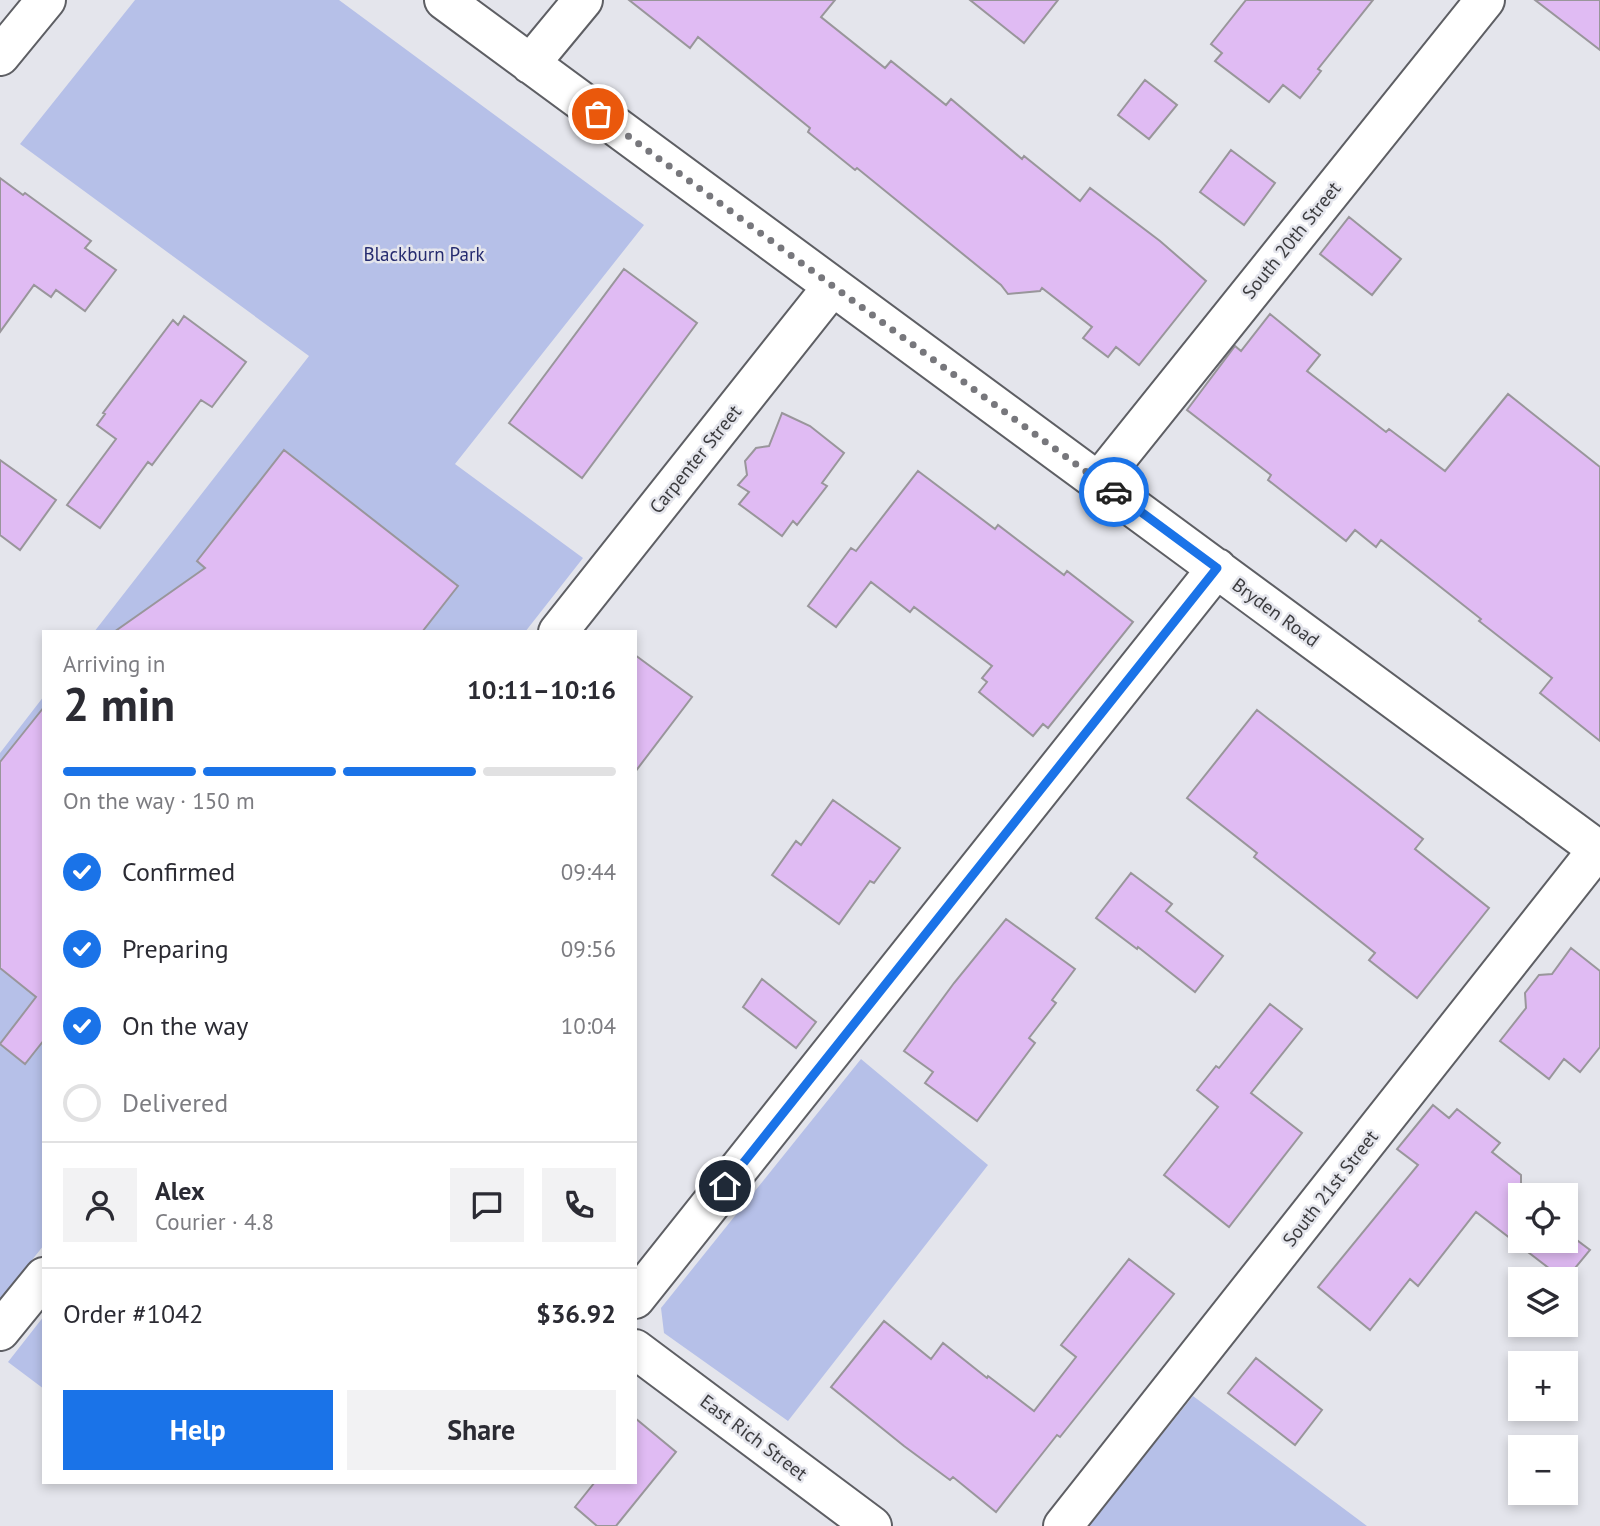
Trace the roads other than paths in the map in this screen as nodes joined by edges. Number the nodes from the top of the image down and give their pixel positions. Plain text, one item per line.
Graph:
1 (46, 0) edge
2 (444, 0) edge
3 (583, 0) edge
4 (1485, 0) edge
5 (0, 56) edge
6 (530, 64) junction
7 (832, 287) junction
8 (1099, 481) junction
9 (1217, 568) junction
10 (560, 630) edge
11 (1599, 850) edge
12 (42, 1280) edge
13 (637, 1295) edge
14 (0, 1331) edge
15 (637, 1350) edge
16 (872, 1526) edge
17 (1063, 1526) edge

1 - 5 street
2 - 6 street, Bryden Road
3 - 6 street
4 - 8 street, South 20th Street
6 - 7 street, Bryden Road
7 - 8 street, Bryden Road
7 - 10 street, Carpenter Street
8 - 9 street, Bryden Road
9 - 11 street, Bryden Road
9 - 13 street
11 - 17 street, South 21st Street
12 - 14 street
15 - 16 street, East Rich Street

